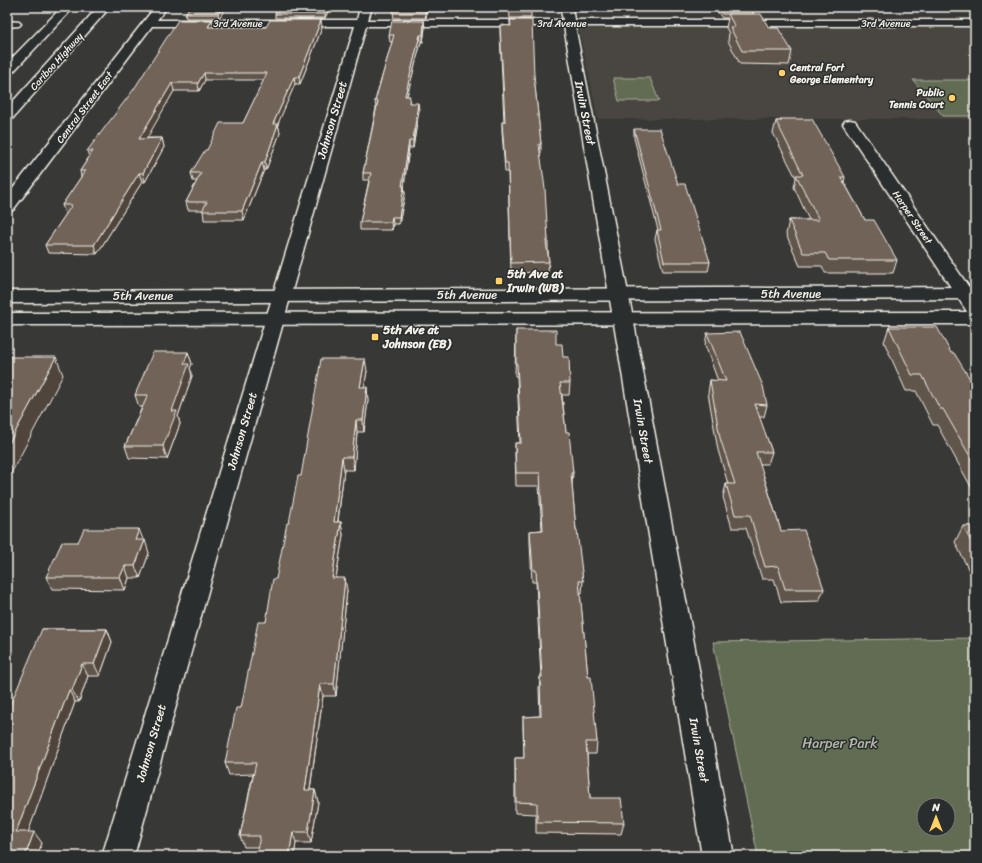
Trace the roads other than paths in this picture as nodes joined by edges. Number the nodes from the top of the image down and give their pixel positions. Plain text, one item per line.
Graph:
1 (68, 7) edge
2 (104, 7) edge
3 (161, 7) edge
4 (366, 7) edge
5 (775, 12) dead end
6 (567, 15) edge
7 (148, 23) junction
8 (360, 23) junction
9 (782, 23) junction
10 (975, 23) edge
11 (7, 70) edge
12 (7, 116) edge
13 (850, 124) dead end
14 (7, 207) edge
15 (970, 293) edge
16 (618, 294) junction
17 (7, 297) edge
18 (278, 307) junction
19 (975, 310) edge
20 (623, 318) junction
21 (975, 318) edge
22 (7, 319) edge
23 (118, 856) edge
24 (718, 856) edge

1 - 11 main road
2 - 12 main road, Cariboo Highway
3 - 7 main road, Central Street East
4 - 8 main road, Johnson Street
5 - 9 main road
6 - 8 main road, 3rd Avenue
6 - 9 main road, 3rd Avenue
6 - 16 main road, Irwin Street
7 - 8 main road, 3rd Avenue
7 - 14 main road, Central Street East
8 - 18 main road, Johnson Street
9 - 10 main road, 3rd Avenue
13 - 15 main road, Harper Street
15 - 16 main road, 5th Avenue
15 - 19 main road, Harper Street
16 - 18 main road, 5th Avenue
16 - 20 main road, Irwin Street
17 - 18 main road, 5th Avenue
18 - 20 main road, 5th Avenue
18 - 22 main road, 5th Avenue
18 - 23 main road, Johnson Street
20 - 21 main road, 5th Avenue
20 - 24 main road, Irwin Street

